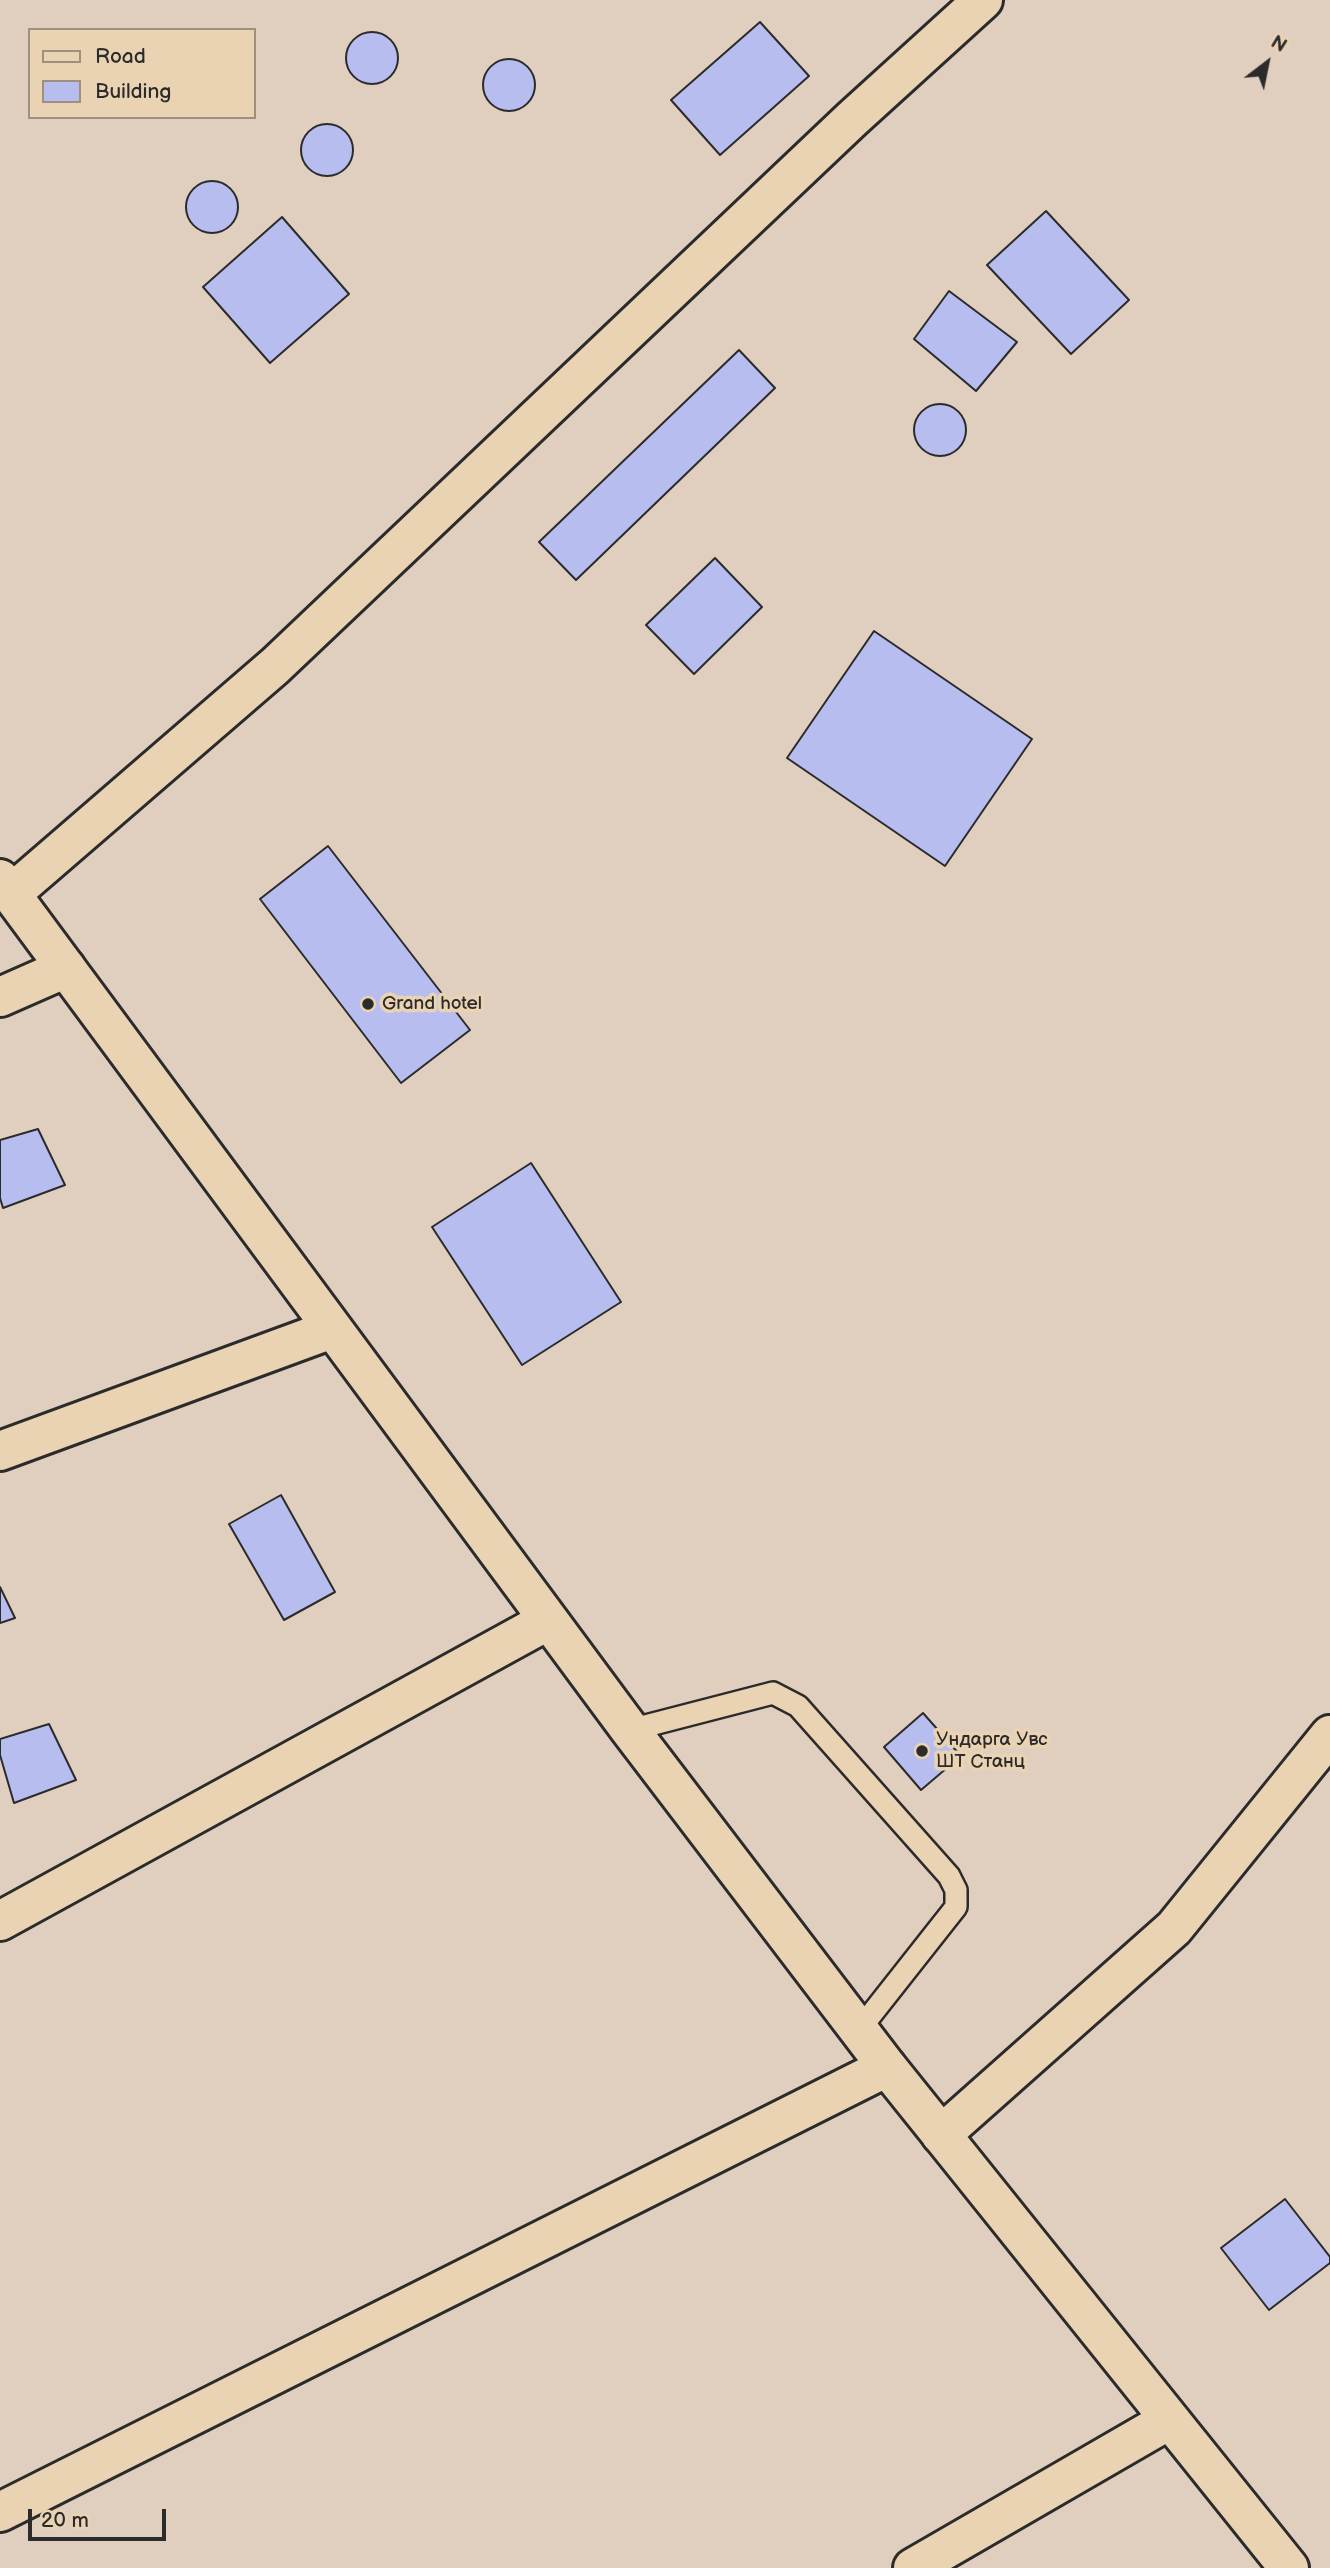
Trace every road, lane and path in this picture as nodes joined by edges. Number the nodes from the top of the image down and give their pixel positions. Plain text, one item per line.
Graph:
1 (983, 0) edge
2 (6, 887) edge
3 (66, 968) junction
4 (0, 997) edge
5 (332, 1329) junction
6 (0, 1451) edge
7 (547, 1621) junction
8 (630, 1730) junction
9 (1330, 1735) edge
10 (0, 1922) edge
11 (859, 2030) junction
12 (887, 2067) junction
13 (941, 2135) junction
14 (1169, 2420) junction
15 (0, 2512) edge
16 (913, 2568) edge
17 (1289, 2568) edge

1 - 2 street
2 - 3 street
3 - 4 street
3 - 5 street
5 - 6 street
5 - 7 street
7 - 8 street
7 - 10 street
8 - 11 street
8 - 11 lane
9 - 13 street
11 - 12 street
12 - 13 street
12 - 15 street
13 - 14 street
14 - 16 street
14 - 17 street

